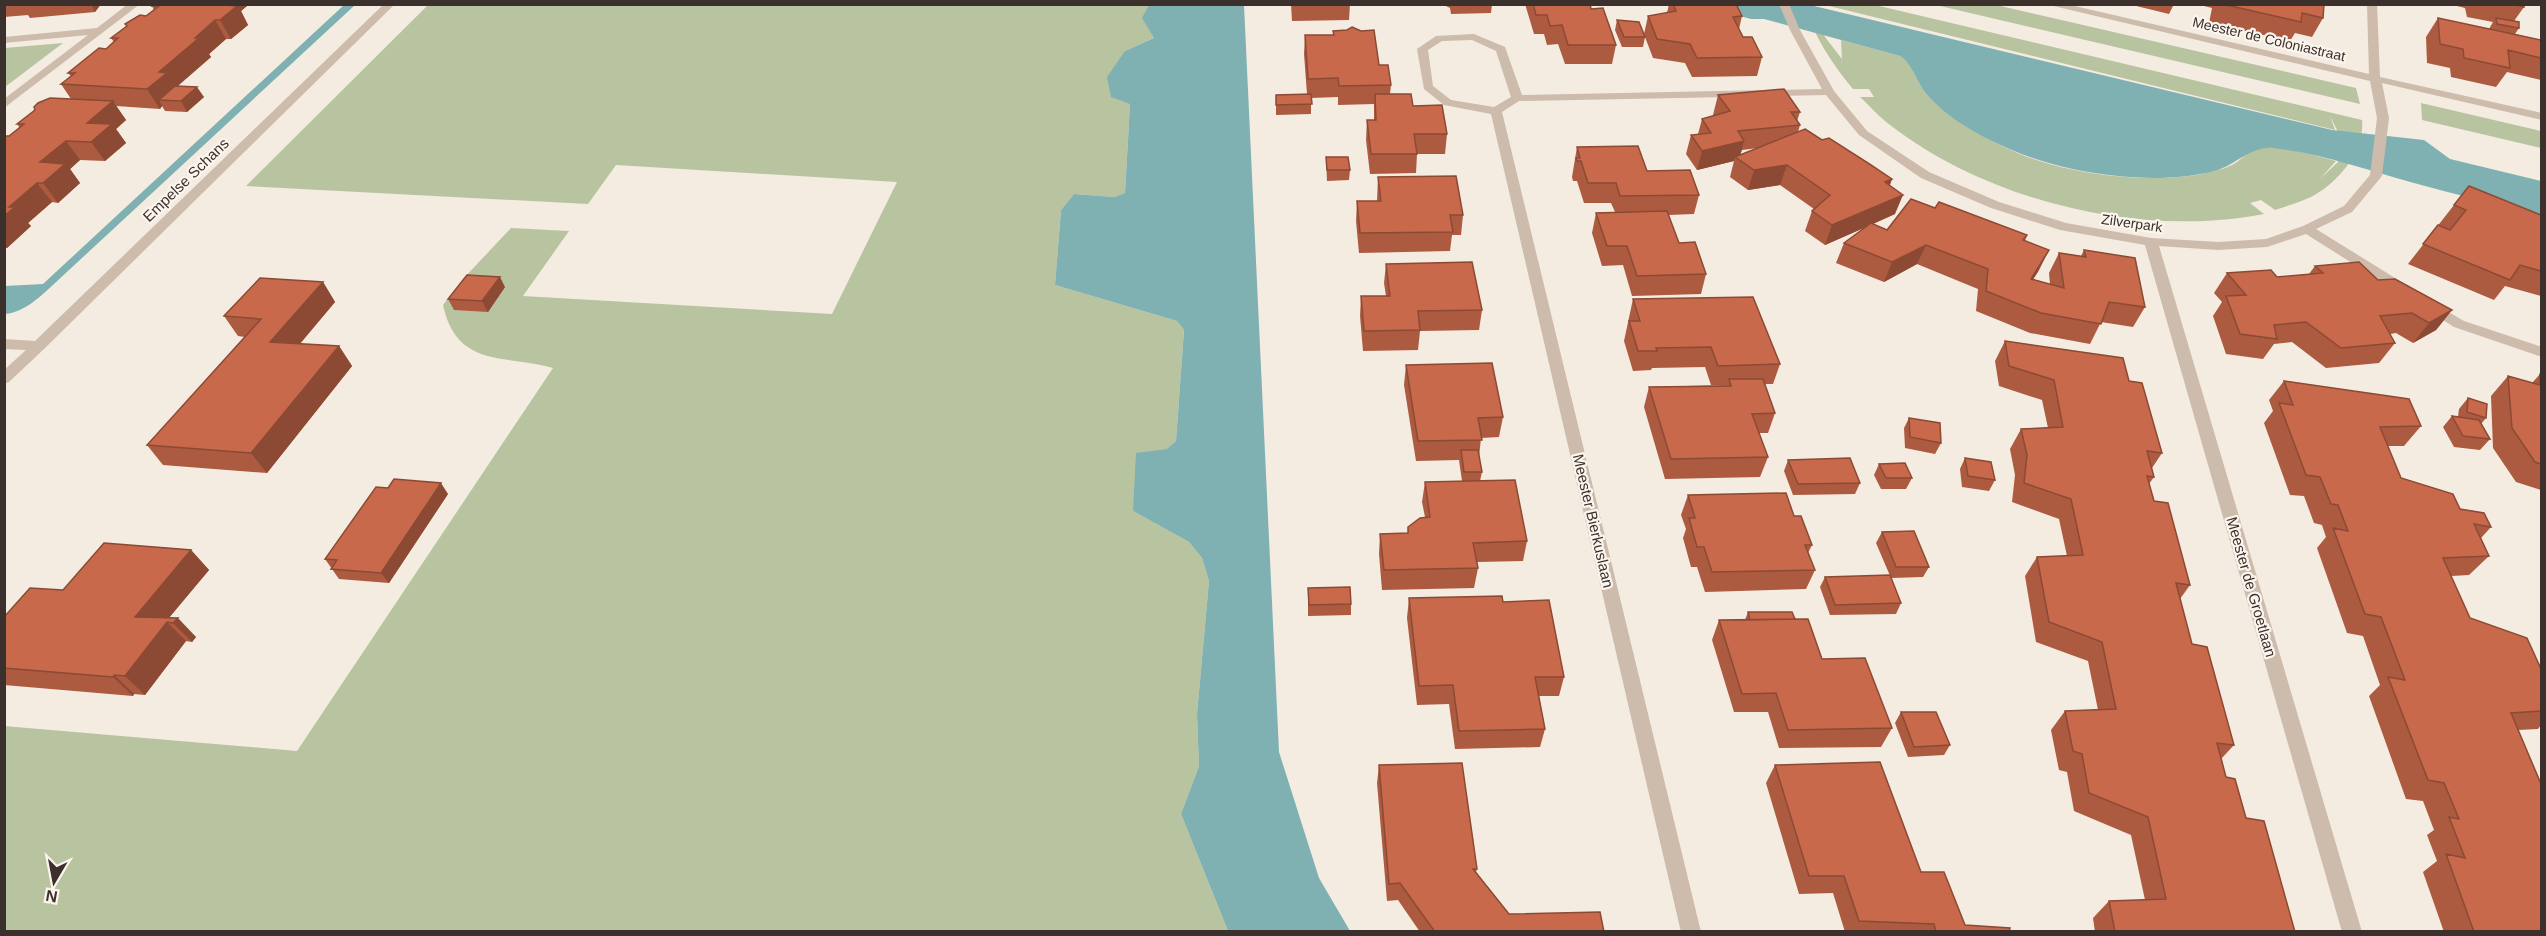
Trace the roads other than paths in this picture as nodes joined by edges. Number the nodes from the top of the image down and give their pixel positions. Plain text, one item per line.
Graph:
1 (135, 4) edge
2 (390, 4) edge
3 (1784, 4) edge
4 (2050, 4) edge
5 (2372, 4) edge
6 (100, 31) junction
7 (4, 40) edge
8 (2375, 79) junction
9 (1829, 92) junction
10 (1517, 98) junction
11 (4, 105) edge
12 (1496, 111) junction
13 (2541, 117) edge
14 (2307, 230) junction
15 (2151, 242) junction
16 (4, 344) edge
17 (39, 346) junction
18 (2541, 351) edge
19 (4, 379) edge
20 (1691, 932) edge
21 (2352, 932) edge

1 - 6 street
2 - 17 street, Empelse Schans
3 - 9 street, Zilverpark
4 - 8 street, Meester de Coloniastraat
5 - 8 street, Zilverpark
6 - 7 street
6 - 11 street
8 - 13 street, Meester de Coloniastraat
8 - 14 street, Zilverpark
9 - 10 street
9 - 15 street, Zilverpark
10 - 12 street
10 - 12 street
12 - 20 street, Meester Bierkuslaan
14 - 15 street, Zilverpark
14 - 18 street
15 - 21 street, Meester de Groetlaan
16 - 17 street
17 - 19 street, Empelse Schans

